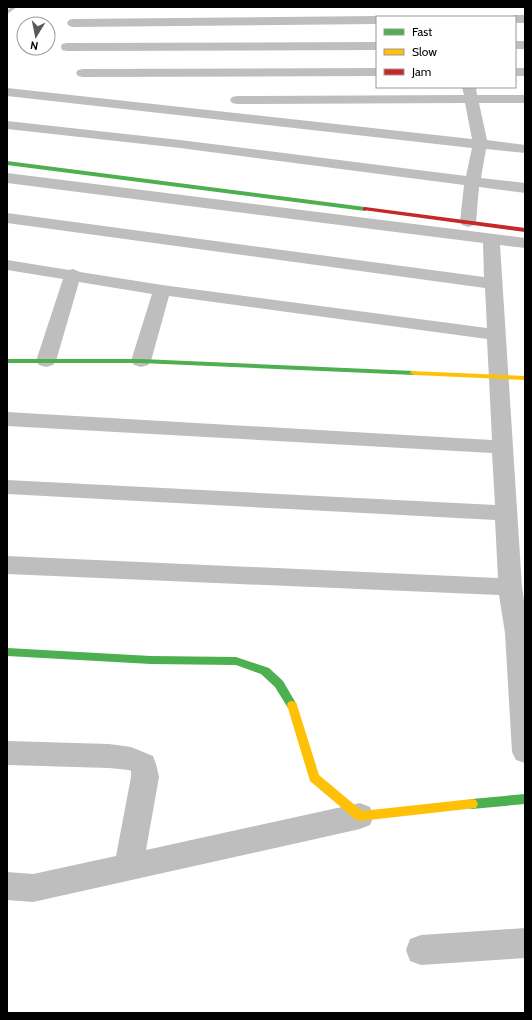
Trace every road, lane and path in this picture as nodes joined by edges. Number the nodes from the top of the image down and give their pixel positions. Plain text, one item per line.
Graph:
1 (376, 20) edge
2 (73, 23) dead end
3 (376, 46) edge
4 (67, 47) dead end
5 (376, 72) edge
6 (83, 73) dead end
7 (7, 92) edge
8 (470, 93) edge
9 (525, 99) edge
10 (236, 100) dead end
11 (7, 125) edge
12 (480, 144) junction
13 (524, 148) edge
14 (7, 162) edge
15 (7, 178) edge
16 (472, 182) junction
17 (525, 188) edge
18 (7, 218) edge
19 (468, 222) junction
20 (525, 230) edge
21 (491, 238) junction
22 (525, 243) edge
23 (7, 265) edge
24 (73, 274) junction
25 (494, 284) junction
26 (162, 290) junction
27 (496, 335) junction
28 (7, 361) edge
29 (46, 361) junction
30 (141, 361) junction
31 (498, 377) junction
32 (525, 378) edge
33 (7, 418) edge
34 (501, 447) junction
35 (7, 487) edge
36 (506, 513) junction
37 (7, 565) edge
38 (510, 587) junction
39 (7, 652) edge
40 (525, 752) edge
41 (7, 753) edge
42 (525, 799) edge
43 (360, 816) junction
44 (128, 868) junction
45 (16, 889) edge
46 (525, 943) edge
47 (421, 950) dead end

1 - 2 street
3 - 4 street
5 - 6 street
7 - 12 street
8 - 9 street
8 - 10 street
8 - 12 street
11 - 16 street
12 - 13 street
12 - 16 street
14 - 19 street
15 - 21 street
16 - 17 street
16 - 19 street
18 - 25 street
19 - 20 street
21 - 22 street
21 - 25 street
23 - 24 street
24 - 26 street
24 - 29 street
25 - 27 street
26 - 27 street
26 - 30 street
27 - 31 street
28 - 29 street
29 - 30 street
30 - 31 street
31 - 32 street
31 - 34 street
33 - 34 street
34 - 36 street
35 - 36 street
36 - 38 street
37 - 38 street
38 - 40 street
39 - 43 street
41 - 44 street
42 - 43 street
43 - 44 street
44 - 45 street
46 - 47 street

